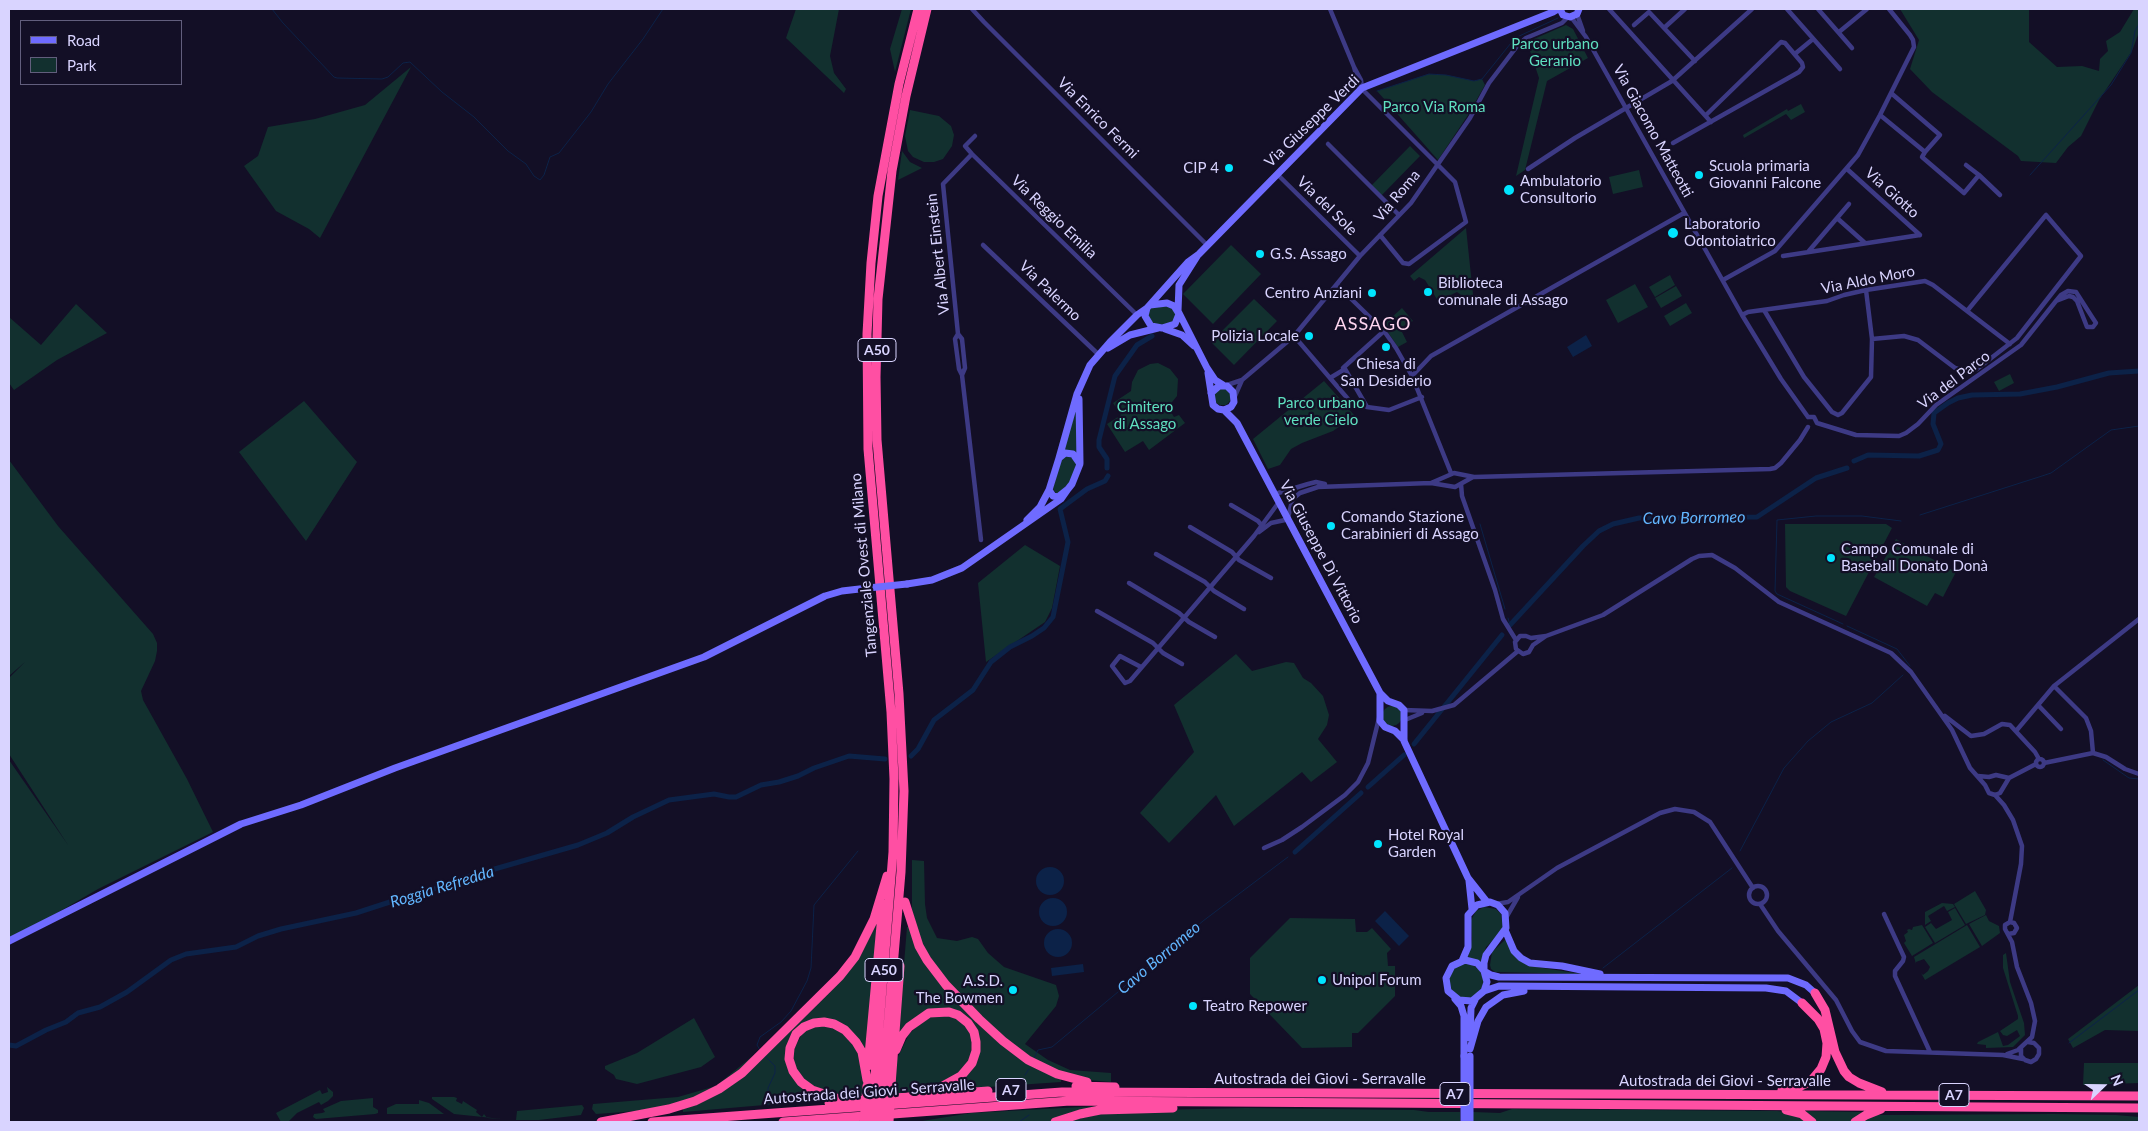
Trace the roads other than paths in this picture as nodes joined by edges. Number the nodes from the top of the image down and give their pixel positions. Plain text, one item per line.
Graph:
1 (918, 9) edge
2 (927, 9) edge
3 (972, 9) edge
4 (1330, 9) edge
5 (1609, 9) edge
6 (1685, 9) edge
7 (1752, 9) edge
8 (1787, 9) edge
9 (1818, 9) edge
10 (1867, 9) edge
11 (1889, 9) edge
12 (1566, 13) edge
13 (1634, 26) dead end
14 (1664, 28) junction
15 (1839, 32) junction
16 (1813, 39) junction
17 (1852, 48) dead end
18 (1796, 53) junction
19 (1695, 61) junction
20 (1840, 70) dead end
21 (1672, 80) junction
22 (1362, 88) junction
23 (1891, 93) junction
24 (1626, 109) junction
25 (1880, 115) junction
26 (1706, 116) junction
27 (1710, 122) junction
28 (975, 136) dead end
29 (1673, 143) dead end
30 (1328, 144) dead end
31 (1925, 152) junction
32 (972, 154) junction
33 (1439, 164) junction
34 (1966, 165) dead end
35 (1528, 169) dead end
36 (1847, 169) junction
37 (1277, 174) junction
38 (1979, 175) junction
39 (2000, 194) dead end
40 (1849, 204) dead end
41 (1684, 213) junction
42 (1399, 215) junction
43 (1837, 218) junction
44 (1380, 235) junction
45 (1865, 243) junction
46 (983, 244) dead end
47 (1208, 245) junction
48 (1808, 252) junction
49 (1199, 254) junction
50 (1360, 256) junction
51 (1783, 256) dead end
52 (1723, 280) junction
53 (1337, 285) junction
54 (1866, 290) junction
55 (2056, 301) junction
56 (1149, 307) junction
57 (1764, 310) junction
58 (1178, 311) junction
59 (1967, 311) junction
60 (1137, 315) junction
61 (1742, 315) junction
62 (1149, 324) junction
63 (1160, 328) junction
64 (1384, 332) junction
65 (1294, 336) junction
66 (1872, 339) junction
67 (2010, 344) junction
68 (1105, 349) junction
69 (1197, 349) junction
70 (1099, 355) junction
71 (1207, 368) junction
72 (1343, 368) junction
73 (1412, 376) junction
74 (1084, 377) junction
75 (1330, 378) junction
76 (1242, 380) junction
77 (1223, 385) junction
78 (1211, 393) junction
79 (1422, 397) junction
80 (1234, 402) junction
81 (1366, 406) junction
82 (1224, 410) junction
83 (1808, 417) junction
84 (1817, 423) junction
85 (1237, 424) junction
86 (1808, 427) junction
87 (1059, 458) junction
88 (1080, 464) junction
89 (1458, 474) junction
90 (1449, 475) junction
91 (1474, 477) junction
92 (1431, 483) junction
93 (1462, 483) junction
94 (1329, 485) junction
95 (1450, 486) junction
96 (1068, 489) junction
97 (1049, 490) junction
98 (1286, 491) junction
99 (1275, 494) junction
100 (1462, 496) junction
101 (1058, 497) junction
102 (1279, 501) junction
103 (1292, 501) junction
104 (1042, 503) junction
105 (1231, 505) dead end
106 (1272, 512) junction
107 (1288, 518) junction
108 (1276, 522) junction
109 (1263, 526) junction
110 (1190, 527) dead end
111 (1018, 529) junction
112 (981, 540) dead end
113 (1156, 554) dead end
114 (1236, 556) junction
115 (1271, 578) dead end
116 (1129, 584) dead end
117 (1210, 587) junction
118 (1244, 609) dead end
119 (1097, 611) dead end
120 (1184, 617) junction
121 (2139, 619) edge
122 (1546, 636) junction
123 (1215, 637) dead end
124 (1531, 638) junction
125 (1516, 640) junction
126 (1533, 644) junction
127 (1158, 647) junction
128 (1518, 651) junction
129 (1182, 664) dead end
130 (1141, 667) junction
131 (2054, 686) junction
132 (1380, 693) junction
133 (1394, 703) junction
134 (2038, 706) junction
135 (1404, 710) junction
136 (1425, 712) junction
137 (1380, 714) junction
138 (1941, 714) junction
139 (1404, 721) junction
140 (2061, 728) dead end
141 (1389, 729) junction
142 (1376, 731) junction
143 (2016, 731) junction
144 (1404, 741) junction
145 (2093, 753) junction
146 (2039, 759) junction
147 (2044, 762) junction
148 (2036, 764) junction
149 (2139, 774) edge
150 (1977, 776) junction
151 (1989, 777) junction
152 (2001, 777) junction
153 (2010, 778) junction
154 (1985, 785) junction
155 (2005, 786) junction
156 (2002, 792) junction
157 (1995, 795) junction
158 (2004, 806) junction
159 (1264, 848) dead end
160 (893, 852) junction
161 (902, 859) junction
162 (1468, 878) junction
163 (885, 887) junction
164 (1753, 888) junction
165 (1519, 896) junction
166 (905, 902) junction
167 (1487, 902) junction
168 (1496, 904) junction
169 (1760, 904) junction
170 (1472, 909) junction
171 (1884, 914) dead end
172 (1506, 918) junction
173 (2010, 922) junction
174 (1505, 930) junction
175 (2008, 934) junction
176 (9, 941) edge
177 (1462, 961) junction
178 (1484, 971) junction
179 (1615, 977) junction
180 (1551, 987) junction
181 (1484, 991) junction
182 (1815, 993) joint
183 (1455, 998) junction
184 (1475, 1000) junction
185 (1802, 1003) joint
186 (2028, 1042) junction
187 (2021, 1048) junction
188 (1930, 1052) junction
189 (1468, 1054) junction
190 (2006, 1055) junction
191 (2023, 1059) junction
192 (893, 1063) junction
193 (876, 1085) junction
194 (1097, 1085) junction
195 (1168, 1092) junction
196 (924, 1094) junction
197 (1678, 1095) junction
198 (1894, 1095) junction
199 (2139, 1096) edge
200 (847, 1101) junction
201 (1226, 1103) junction
202 (1763, 1106) junction
203 (1888, 1107) junction
204 (2139, 1108) edge
205 (947, 1110) junction
206 (601, 1122) edge
207 (648, 1122) edge
208 (652, 1122) edge
209 (783, 1122) edge
210 (859, 1122) edge
211 (864, 1122) edge
212 (872, 1122) edge
213 (881, 1122) edge
214 (889, 1122) edge
215 (1055, 1122) edge
216 (1464, 1122) edge
217 (1470, 1122) edge
218 (1812, 1122) edge
219 (1854, 1122) edge

1 - 160 highway, Tangenziale Ovest di Milano / A50
2 - 161 highway, Tangenziale Ovest di Milano / A50
3 - 47 street, Via Enrico Fermi
4 - 22 street
5 - 21 street
6 - 14 street
7 - 19 street
8 - 16 street
9 - 15 street
10 - 15 street
11 - 23 street
12 - 22 main road, Via Giuseppe Verdi
12 - 24 street, Via Giacomo Matteotti
12 - 33 street, Via Roma
13 - 14 street
14 - 19 street
15 - 17 street
16 - 18 street
16 - 20 street
18 - 26 street
18 - 27 street
19 - 21 street
21 - 24 street
21 - 26 street
22 - 33 street
22 - 37 main road, Via Giuseppe Verdi
23 - 25 street
23 - 31 street
24 - 35 street
24 - 41 street, Via Giacomo Matteotti
25 - 31 street
25 - 36 street
26 - 27 street
27 - 29 street
28 - 32 street
30 - 42 street
31 - 38 street
32 - 60 street, Via Reggio Emilia
32 - 112 street, Via Albert Einstein
33 - 42 street, Via Roma
33 - 44 street
34 - 38 street
36 - 45 street, Via Giotto
36 - 52 street
37 - 47 main road, Via Giuseppe Verdi
37 - 50 street, Via del Sole
38 - 39 street
40 - 43 street
41 - 52 street, Via Giacomo Matteotti
41 - 73 street
42 - 44 street, Via Roma
43 - 45 street
43 - 48 street
44 - 50 street, Via Roma
45 - 48 street
46 - 70 street, Via Palermo
47 - 49 main road, Via Giuseppe Verdi
48 - 51 street
49 - 56 main road, Via Giuseppe Verdi
49 - 58 main road, Via Giuseppe Verdi
50 - 53 street, Via Roma
52 - 61 street, Via Giacomo Matteotti
53 - 64 street
53 - 65 street, Via Roma
54 - 57 street, Via Aldo Moro
54 - 59 street, Via Aldo Moro
54 - 66 street
55 - 55 street
55 - 84 street, Via del Parco
56 - 58 main road
56 - 60 main road, Via Giuseppe Verdi
56 - 62 main road
57 - 61 street, Via Aldo Moro
57 - 66 street
58 - 63 main road
58 - 69 main road
59 - 67 street, Via Aldo Moro
59 - 67 street
60 - 62 main road
60 - 68 main road, Via Giuseppe Verdi
61 - 83 street, Via Giacomo Matteotti
62 - 63 main road
63 - 68 main road
63 - 69 main road
64 - 72 street
64 - 73 street
65 - 75 street
65 - 76 street, Via Roma
66 - 67 street
68 - 70 main road, Via Giuseppe Verdi
69 - 71 main road
70 - 74 main road, Via Giuseppe Verdi
71 - 77 main road
71 - 78 main road
72 - 75 street
72 - 81 street
73 - 79 street
74 - 87 main road
74 - 88 main road
75 - 81 street
76 - 77 street, Via Roma
76 - 80 street
77 - 78 main road
77 - 80 main road
78 - 82 main road
79 - 81 street
79 - 90 street
80 - 82 main road
80 - 85 main road, Via Giuseppe Di Vittorio
82 - 85 main road, Via Giuseppe Di Vittorio
83 - 84 street
83 - 86 street
84 - 86 street
85 - 99 main road, Via Giuseppe Di Vittorio
86 - 91 street
87 - 88 main road
87 - 97 main road
88 - 96 main road
89 - 90 street
89 - 91 street
89 - 93 street
90 - 92 street
90 - 95 street
91 - 93 street
92 - 94 street
92 - 95 street
93 - 95 street
93 - 100 street
94 - 98 street
94 - 103 street
95 - 100 street
96 - 101 main road
96 - 111 main road
97 - 101 main road
97 - 104 main road
98 - 99 street
98 - 103 street
99 - 102 main road, Via Giuseppe Di Vittorio
100 - 125 street
101 - 104 main road
102 - 106 street
102 - 107 main road, Via Giuseppe Di Vittorio
103 - 107 street
104 - 111 main road
105 - 109 street
106 - 108 street
106 - 109 street
107 - 108 street
107 - 132 main road, Via Giuseppe Di Vittorio
108 - 109 street
109 - 114 street
110 - 114 street
111 - 176 main road, bridge
113 - 117 street
114 - 115 street
114 - 117 street
116 - 120 street
117 - 118 street
117 - 120 street
119 - 127 street
120 - 123 street
120 - 127 street
121 - 131 street
122 - 124 street
122 - 126 street
122 - 138 street
124 - 125 street
124 - 126 street
125 - 128 street
126 - 128 street
127 - 129 street
127 - 130 street
128 - 136 street
130 - 130 street
131 - 134 street
131 - 145 street
132 - 133 main road, Via Giuseppe Di Vittorio
132 - 137 main road, Via Giuseppe Di Vittorio
133 - 135 main road
133 - 137 main road
134 - 140 street
134 - 143 street
135 - 136 street
135 - 139 main road
136 - 139 street
137 - 141 main road
137 - 142 street
138 - 143 street
138 - 150 street
139 - 141 main road
139 - 144 main road
141 - 142 street
141 - 144 main road
142 - 159 street
143 - 146 street
144 - 162 main road
145 - 147 street
145 - 149 street
146 - 147 street
146 - 148 street
147 - 148 street
148 - 153 street
150 - 151 street
150 - 154 street
151 - 152 street
151 - 154 street
152 - 153 street
152 - 155 street
153 - 155 street
154 - 157 street
155 - 156 street
156 - 157 street
156 - 158 street
157 - 158 street
158 - 173 street
160 - 163 highway
160 - 193 highway, Tangenziale Ovest di Milano / A50
161 - 166 highway
161 - 193 highway, Tangenziale Ovest di Milano / A50
162 - 167 main road
162 - 170 main road
163 - 193 highway
163 - 206 highway
164 - 165 street
164 - 169 street
164 - 169 street
165 - 168 street
165 - 172 street
166 - 192 highway
166 - 194 highway
167 - 168 main road
167 - 170 main road
168 - 172 main road
169 - 188 street
170 - 177 main road
171 - 188 street
172 - 174 main road
173 - 175 street
173 - 175 street
174 - 178 main road
174 - 179 main road
175 - 186 street
177 - 178 main road
177 - 183 main road
178 - 179 main road
178 - 181 main road
179 - 182 main road
180 - 181 main road
180 - 185 main road
180 - 189 main road
181 - 184 main road
182 - 198 highway
183 - 184 main road
183 - 189 main road
184 - 189 main road
185 - 197 highway
186 - 187 street
186 - 191 street
187 - 190 street
187 - 191 street
188 - 190 street
189 - 216 main road, bridge
189 - 217 main road, bridge
190 - 191 street
192 - 193 highway
192 - 196 highway
193 - 200 highway
193 - 211 highway, bridge
193 - 212 highway, Tangenziale Ovest di Milano / A50, bridge
193 - 213 highway, Tangenziale Ovest di Milano / A50, bridge
193 - 214 highway, bridge
194 - 195 highway, A7
194 - 196 highway, A7
195 - 197 highway, Autostrada dei Giovi - Serravalle / A7
195 - 208 highway, Autostrada dei Giovi - Serravalle / A7
196 - 200 highway, A7
197 - 198 highway, Autostrada dei Giovi - Serravalle / A7
198 - 199 highway, Autostrada dei Giovi - Serravalle / A7
200 - 207 highway, A7
201 - 202 highway, Autostrada dei Giovi - Serravalle / A7
201 - 205 highway, Autostrada dei Giovi - Serravalle / A7
201 - 215 highway
202 - 203 highway, Autostrada dei Giovi - Serravalle / A7
202 - 218 highway
203 - 204 highway, Autostrada dei Giovi - Serravalle / A7
203 - 219 highway
205 - 209 highway, Autostrada dei Giovi - Serravalle / A7
205 - 210 highway

